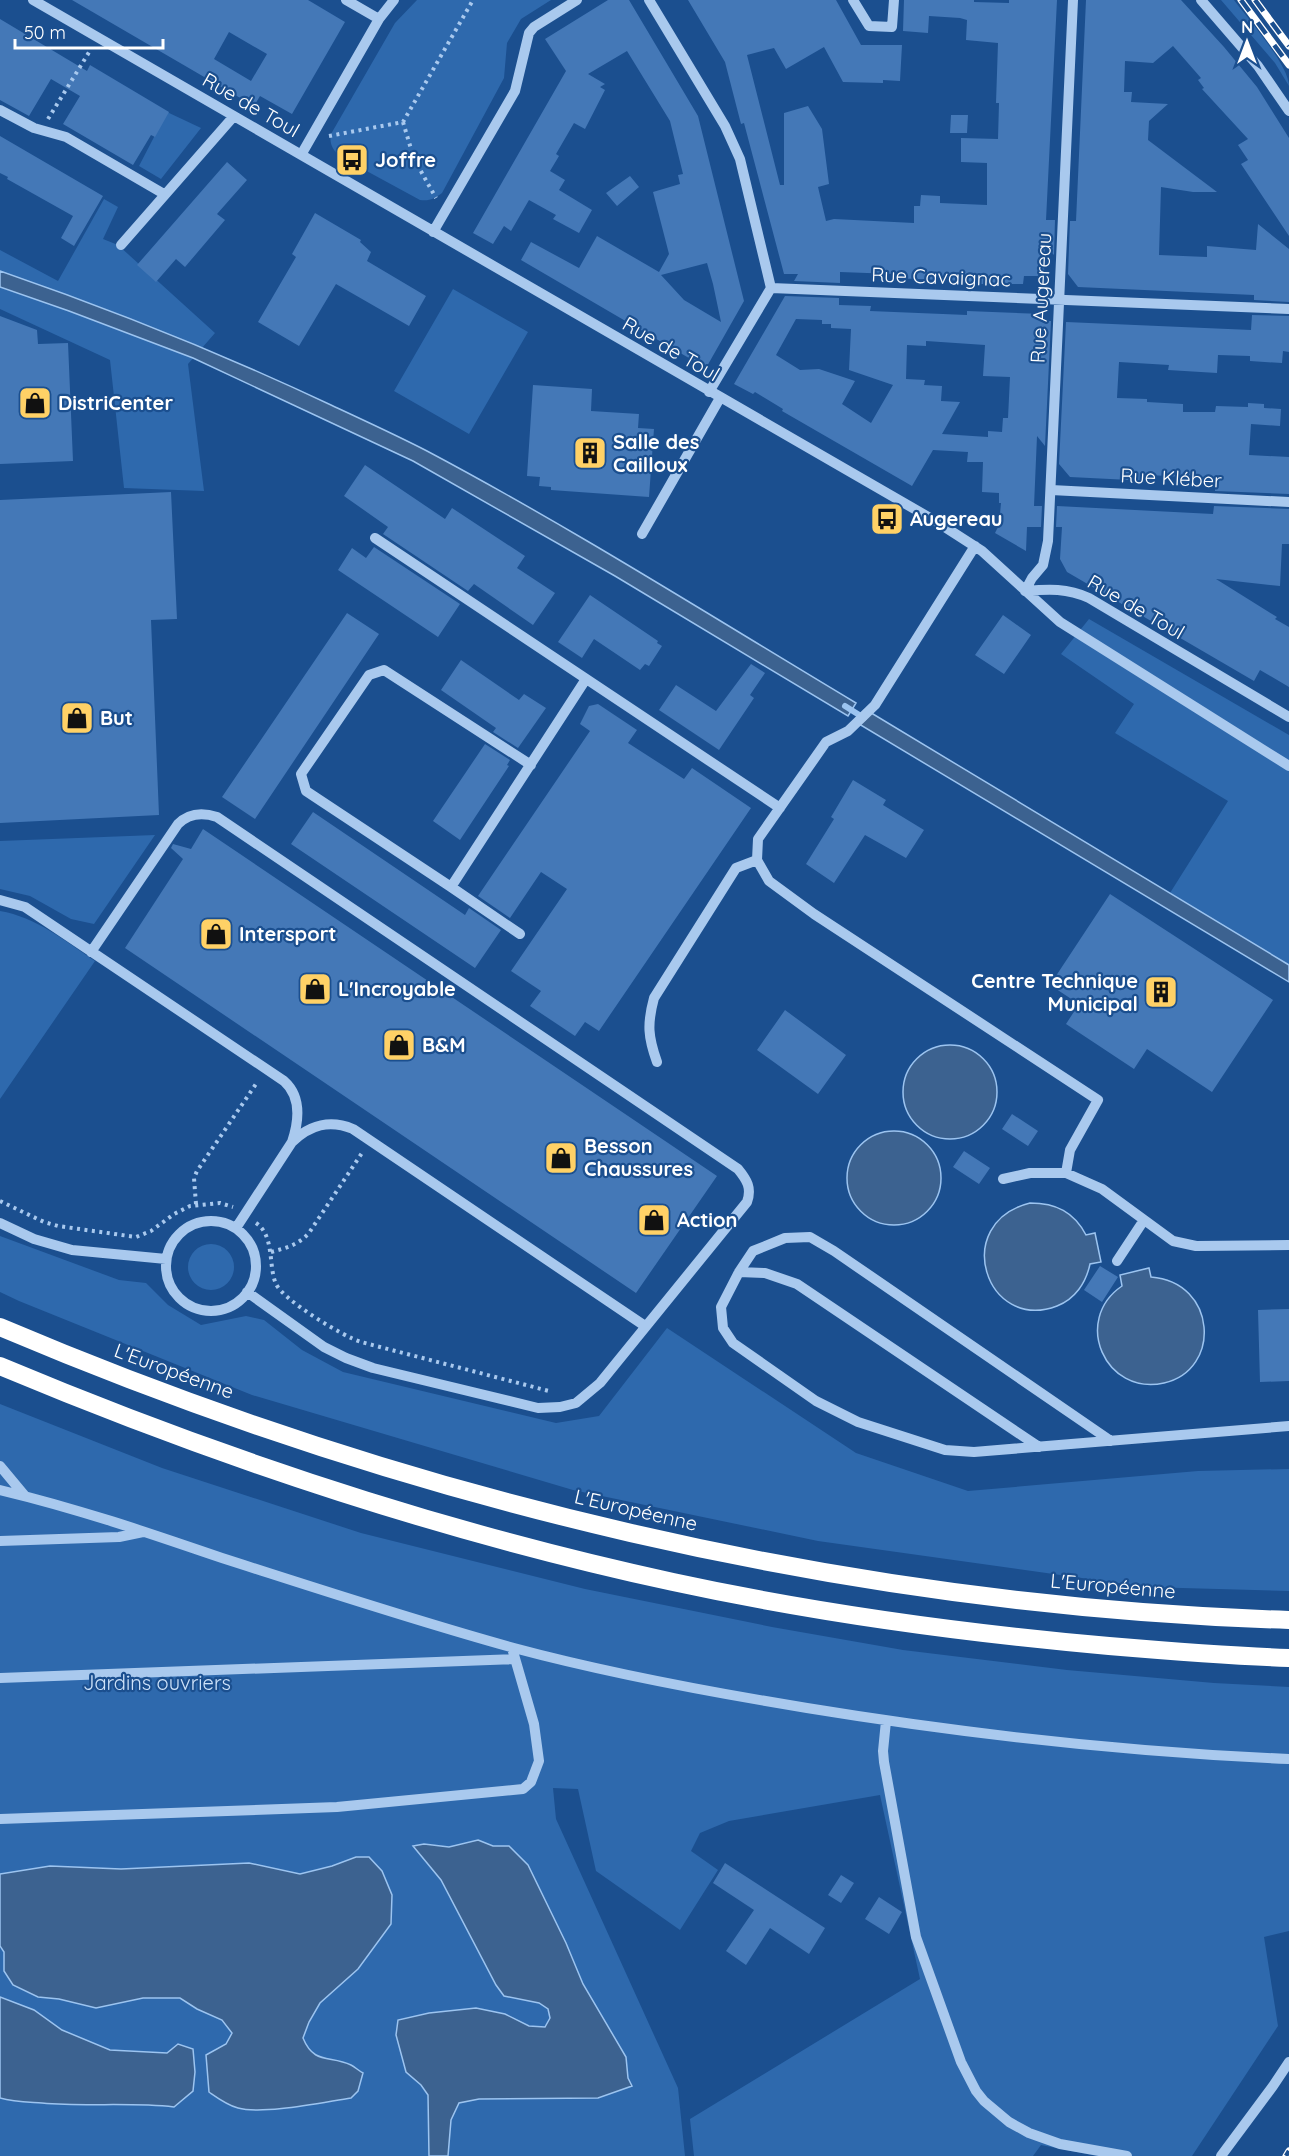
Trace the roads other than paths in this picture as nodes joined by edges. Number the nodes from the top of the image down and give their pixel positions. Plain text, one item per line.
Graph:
1 (33, 0) edge
2 (346, 0) edge
3 (394, 0) edge
4 (577, 0) edge
5 (649, 0) edge
6 (853, 0) edge
7 (894, 0) edge
8 (1073, 0) edge
9 (1200, 0) edge
10 (379, 19) junction
11 (0, 110) edge
12 (1289, 111) edge
13 (234, 116) junction
14 (301, 155) junction
15 (165, 194) junction
16 (433, 232) junction
17 (122, 245) dead end
18 (771, 288) junction
19 (1059, 299) junction
20 (1289, 309) edge
21 (709, 392) junction
22 (720, 398) junction
23 (1051, 490) junction
24 (1289, 502) edge
25 (642, 534) dead end
26 (375, 538) dead end
27 (975, 546) junction
28 (1025, 591) junction
29 (586, 679) junction
30 (1289, 717) edge
31 (531, 765) junction
32 (1289, 766) edge
33 (780, 808) junction
34 (757, 860) junction
35 (451, 887) junction
36 (0, 900) edge
37 (520, 934) dead end
38 (91, 952) junction
39 (657, 1062) dead end
40 (292, 1142) junction
41 (1066, 1173) junction
42 (1003, 1179) dead end
43 (1144, 1220) junction
44 (0, 1223) edge
45 (236, 1228) junction
46 (1289, 1245) edge
47 (166, 1259) junction
48 (1117, 1261) dead end
49 (739, 1272) junction
50 (247, 1292) junction
51 (0, 1315) edge
52 (645, 1326) junction
53 (0, 1327) edge
54 (55, 1350) junction
55 (0, 1367) edge
56 (1289, 1426) edge
57 (1111, 1441) junction
58 (1039, 1447) junction
59 (0, 1466) edge
60 (0, 1490) edge
61 (26, 1496) junction
62 (144, 1532) junction
63 (0, 1541) edge
64 (1289, 1620) edge
65 (512, 1648) junction
66 (1289, 1658) edge
67 (515, 1659) junction
68 (0, 1678) edge
69 (886, 1721) junction
70 (1289, 1759) edge
71 (0, 1818) edge
72 (1289, 2062) edge
73 (1127, 2156) edge
74 (1221, 2156) edge

1 - 13 street, Rue de Toul
2 - 10 street
3 - 10 street
4 - 16 street
5 - 18 street
6 - 7 street
8 - 19 street, Rue Augereau
9 - 12 street
10 - 14 street
11 - 15 street
13 - 14 street, Rue de Toul
13 - 15 street
14 - 16 street, Rue de Toul
15 - 17 street
16 - 21 street, Rue de Toul
18 - 19 street, Rue Cavaignac
18 - 21 street
19 - 20 street, Rue Cavaignac
19 - 23 street, Rue Augereau
21 - 22 street, Rue de Toul
22 - 25 street
22 - 27 street, Rue de Toul
23 - 24 street, Rue Kléber
23 - 28 street, Rue Augereau
26 - 29 street
27 - 28 street, Rue de Toul
27 - 33 street
28 - 30 street, Rue de Toul
28 - 32 street
29 - 31 street
29 - 33 street
31 - 35 street
31 - 35 street
33 - 34 street
34 - 39 street
34 - 41 street
35 - 37 street
36 - 38 street
38 - 40 street
38 - 52 street
40 - 45 street
40 - 52 street
41 - 42 street
41 - 43 street
43 - 46 street
43 - 48 street
44 - 47 street
45 - 47 street
45 - 50 street
47 - 50 street
49 - 57 street
49 - 58 street
49 - 58 street
50 - 52 street
51 - 54 highway
53 - 54 highway, L'Européenne
54 - 64 highway, L'Européenne
55 - 66 highway
56 - 57 street
57 - 58 street
59 - 61 street
60 - 61 street
61 - 62 street
62 - 63 street
62 - 65 street
65 - 67 street
65 - 69 street
67 - 68 street
67 - 71 street
69 - 70 street
69 - 73 street
72 - 74 street

